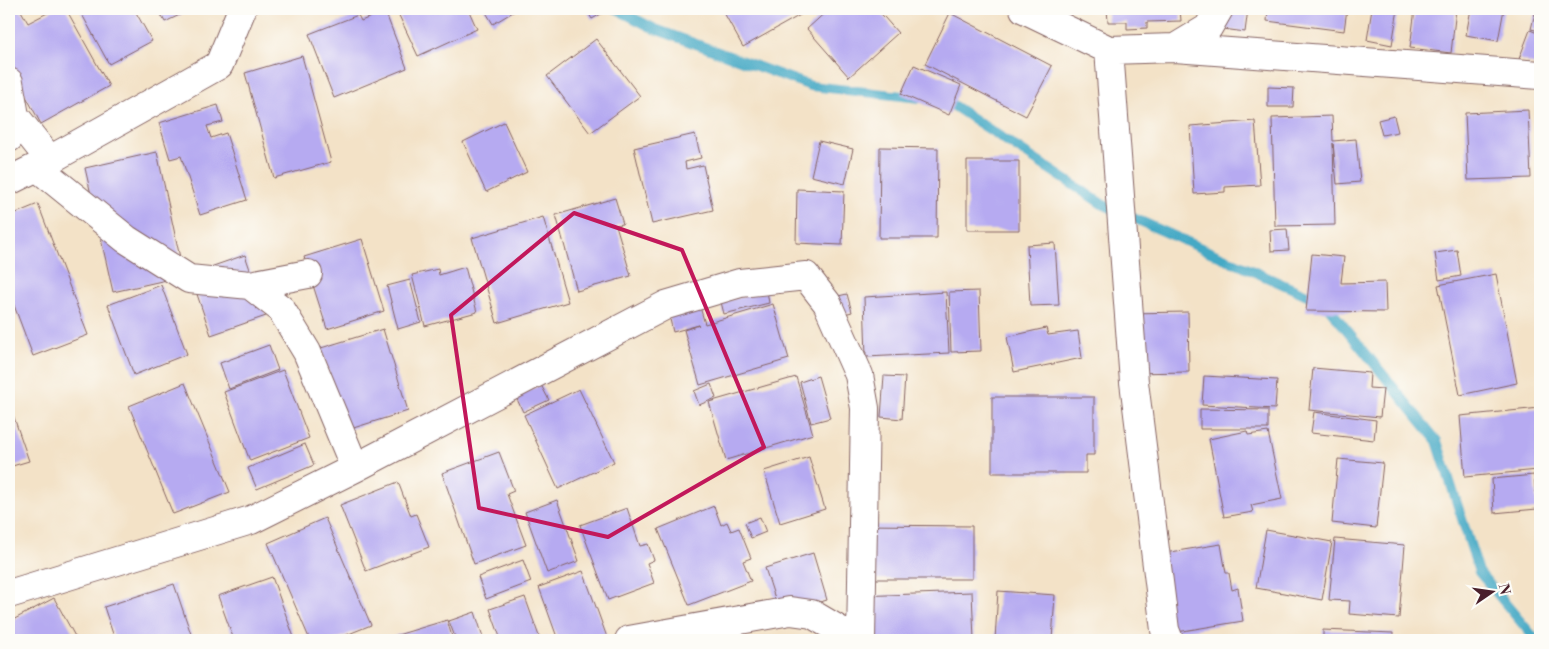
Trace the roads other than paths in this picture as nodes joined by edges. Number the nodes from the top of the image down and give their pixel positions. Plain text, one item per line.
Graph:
1 (242, 9) edge
2 (1024, 9) edge
3 (1219, 9) edge
4 (1174, 48) junction
5 (1109, 50) junction
6 (1540, 75) edge
7 (9, 82) edge
8 (12, 127) edge
9 (44, 164) junction
10 (9, 181) edge
11 (308, 274) dead end
12 (250, 286) junction
13 (355, 468) junction
14 (9, 594) edge
15 (1166, 637) edge
16 (629, 640) edge
17 (856, 640) edge
18 (861, 640) edge

1 - 9 street
2 - 5 street
3 - 4 street
4 - 5 street
4 - 6 street
5 - 15 street
7 - 8 street
8 - 9 street
9 - 10 street
9 - 12 street
11 - 12 street
12 - 13 street
13 - 14 street
13 - 18 street
16 - 17 street

